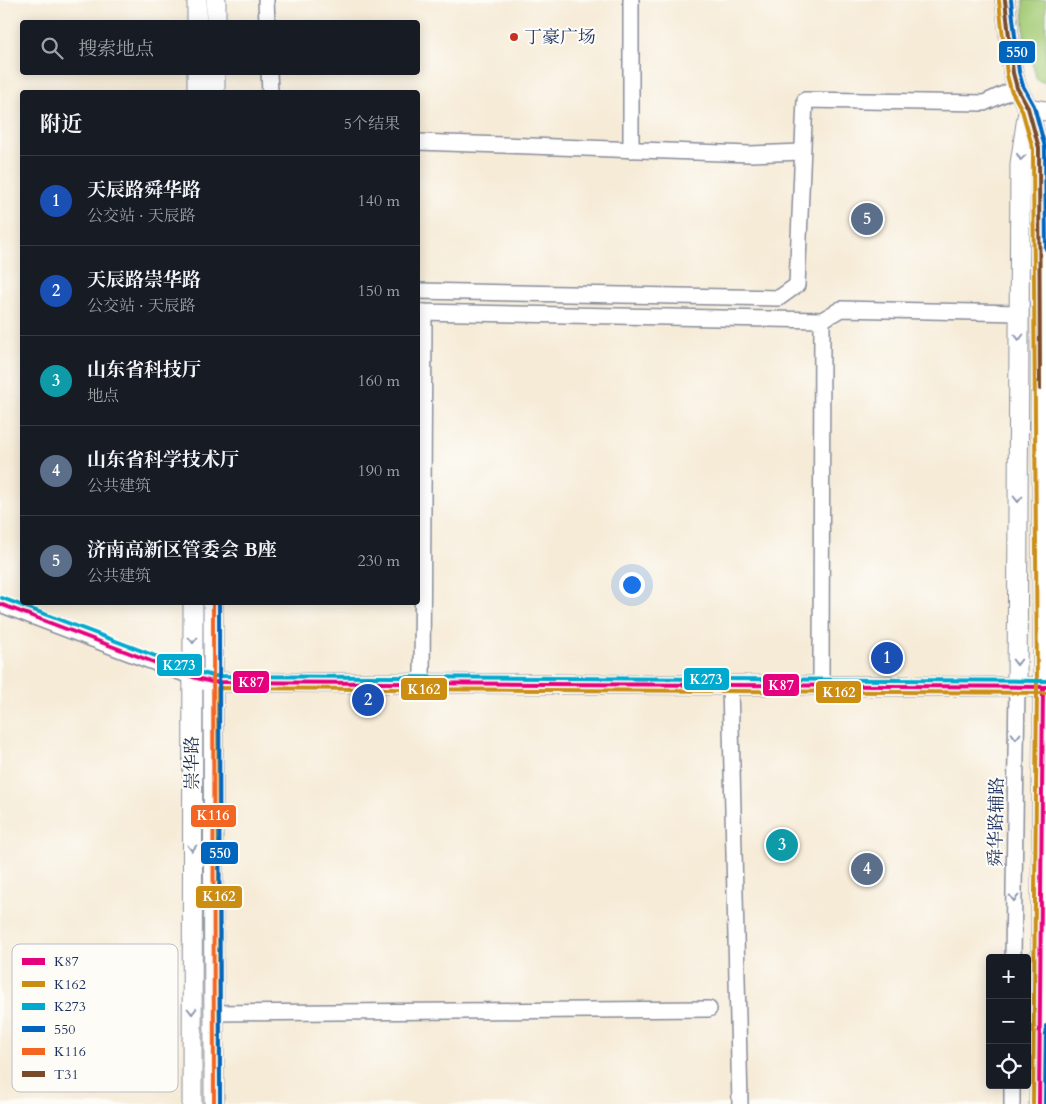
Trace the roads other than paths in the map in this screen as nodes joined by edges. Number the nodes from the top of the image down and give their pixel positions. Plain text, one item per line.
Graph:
1 (197, 0) edge
2 (216, 0) edge
3 (266, 0) edge
4 (632, 0) edge
5 (1005, 0) edge
6 (197, 20) edge
7 (216, 20) edge
8 (267, 20) edge
9 (197, 75) edge
10 (215, 75) edge
11 (269, 75) edge
12 (1017, 88) junction
13 (196, 90) edge
14 (215, 90) edge
15 (270, 90) edge
16 (1037, 109) edge
17 (420, 142) edge
18 (631, 150) junction
19 (802, 152) junction
20 (420, 291) edge
21 (421, 312) edge
22 (1019, 313) junction
23 (822, 320) junction
24 (0, 604) edge
25 (193, 605) edge
26 (213, 605) edge
27 (193, 677) junction
28 (212, 682) junction
29 (422, 683) junction
30 (730, 685) junction
31 (821, 686) junction
32 (1017, 687) junction
33 (1045, 687) edge
34 (1013, 954) edge
35 (709, 1009) dead end
36 (214, 1013) junction
37 (1012, 1089) edge
38 (192, 1104) edge
39 (214, 1104) edge
40 (740, 1104) edge
41 (1012, 1104) edge
42 (1039, 1104) edge

1 - 6 main road
2 - 7 main road
3 - 8 street
4 - 18 street
5 - 12 main road
9 - 13 main road
10 - 14 main road
11 - 15 street
12 - 16 main road
12 - 19 street
16 -> 22 main road
16 - 33 main road
17 - 18 street
18 - 19 street
19 - 20 street
21 - 23 street
21 - 29 street
22 - 23 street
22 -> 32 main road
23 - 31 street
24 - 27 street
25 -> 27 main road, 崇华路
26 - 28 main road, 崇华路
27 - 28 main road
27 -> 38 main road, 崇华路
28 - 29 main road
28 - 36 main road, 崇华路
29 - 30 main road
30 - 31 main road
30 - 40 street
31 - 32 main road
32 - 33 main road
32 -> 34 street, 舜华路辅路
33 - 42 main road
35 - 36 street
36 - 39 main road, 崇华路
37 - 41 street

